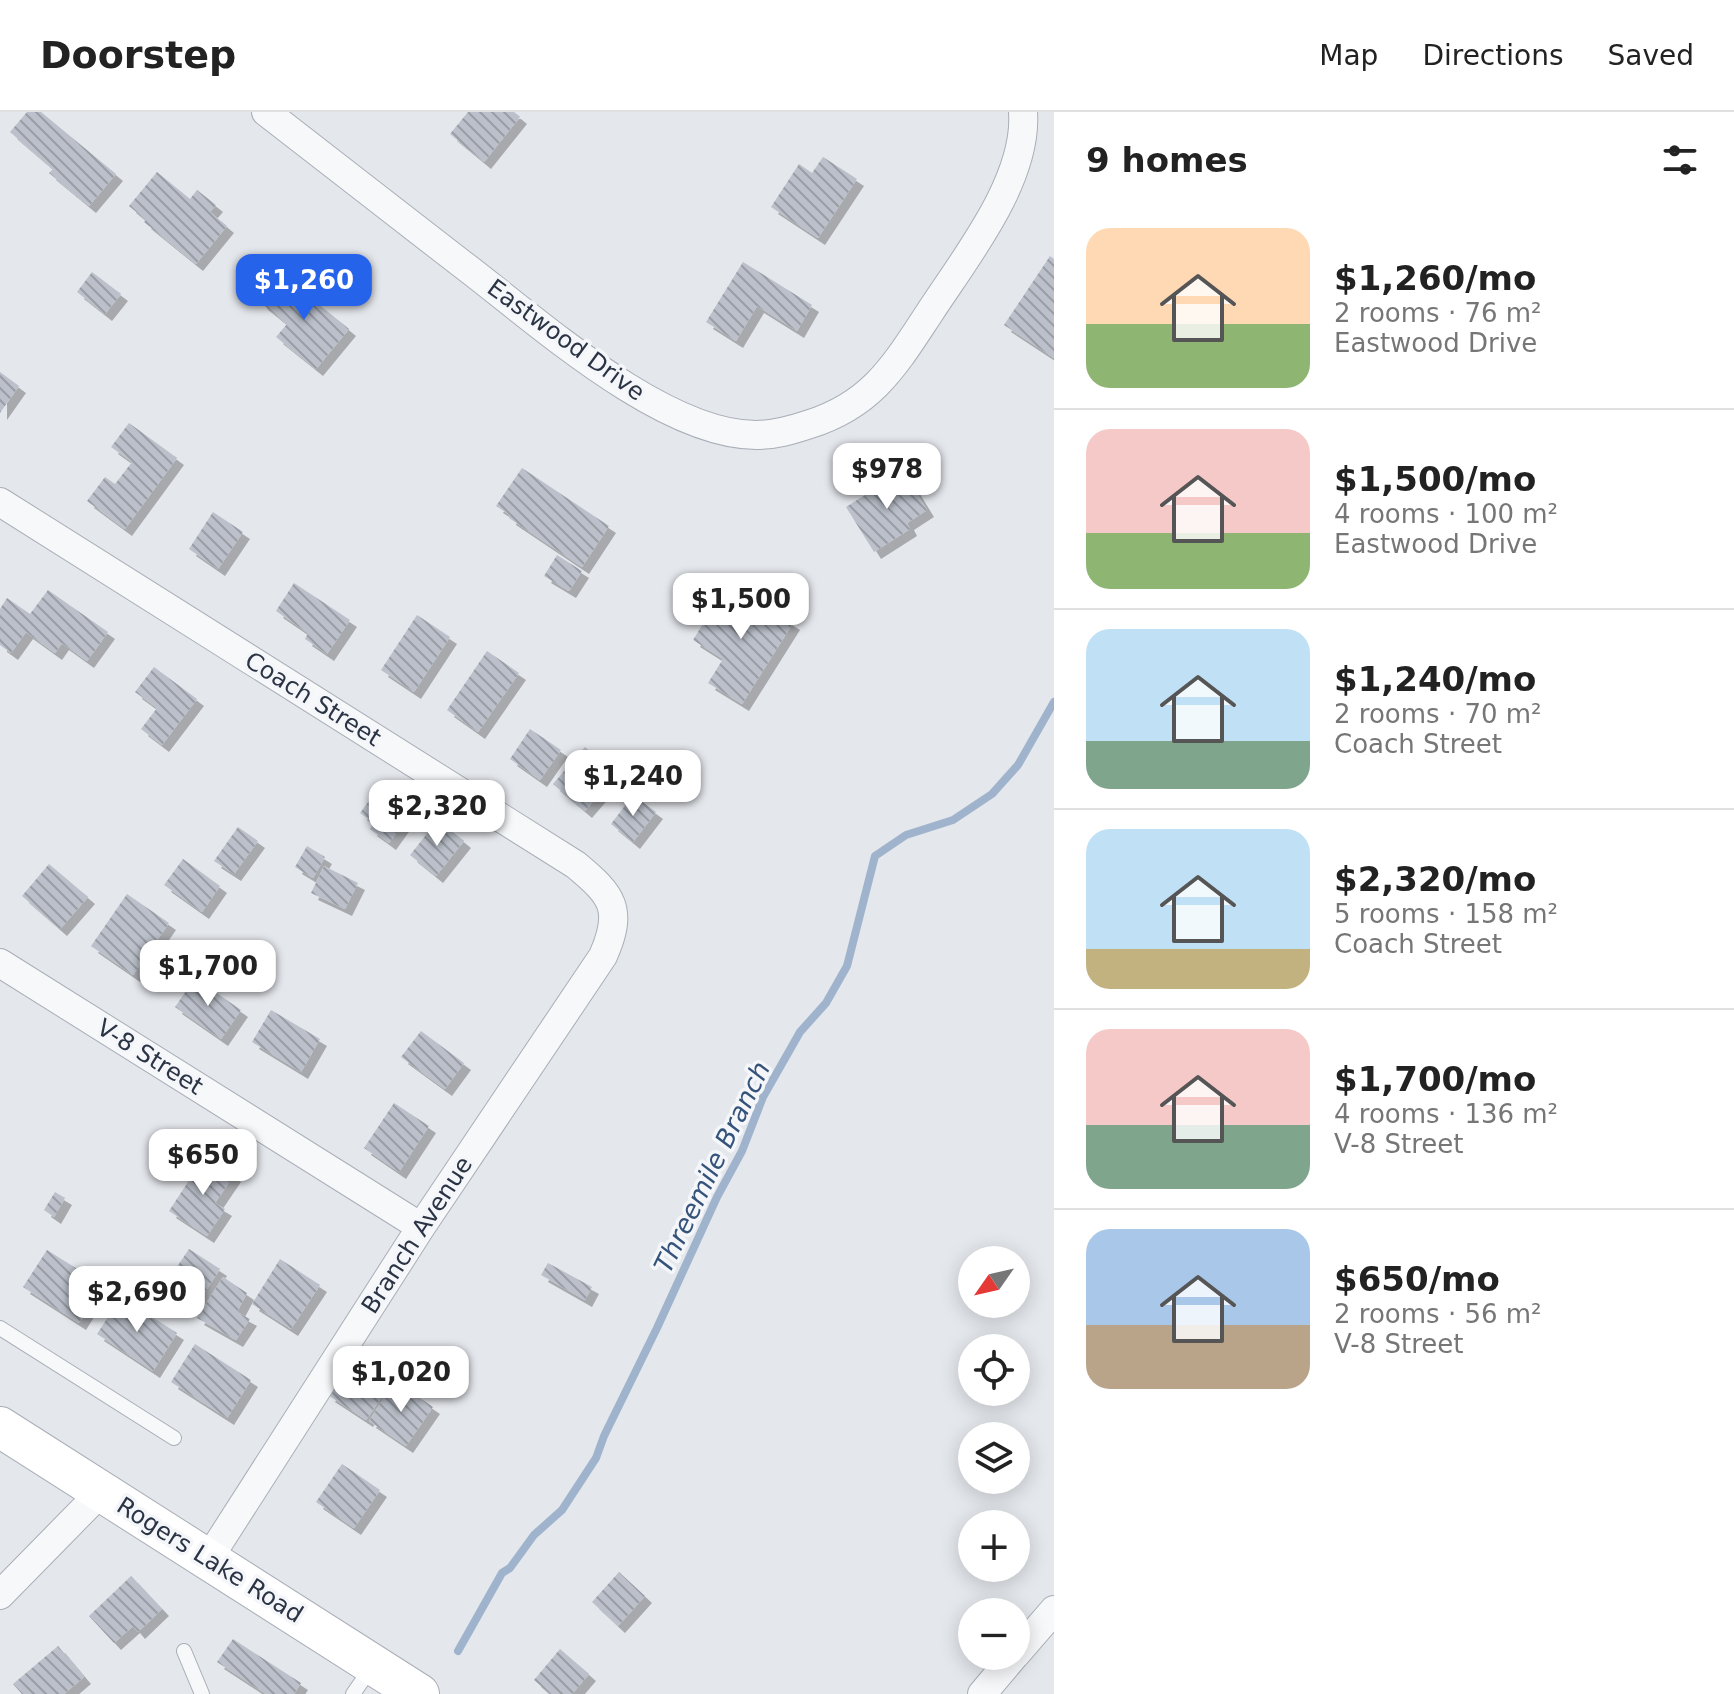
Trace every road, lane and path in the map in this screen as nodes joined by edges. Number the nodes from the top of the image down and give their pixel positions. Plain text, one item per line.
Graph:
1 (266, 112) edge
2 (1023, 112) edge
3 (0, 502) edge
4 (614, 908) joint
5 (0, 963) edge
6 (421, 1227) junction
7 (0, 1328) edge
8 (0, 1427) edge
9 (174, 1438) dead end
10 (102, 1491) junction
11 (209, 1558) junction
12 (0, 1595) edge
13 (1054, 1610) edge
14 (1030, 1638) edge
15 (184, 1651) dead end
16 (1002, 1670) edge
17 (363, 1679) edge
18 (202, 1694) edge
19 (419, 1694) edge
20 (982, 1694) edge

1 - 2 street, Eastwood Drive
3 - 4 street, Coach Street
4 - 6 street, Branch Avenue
5 - 6 street, V-8 Street
6 - 11 street, Branch Avenue
7 - 9 lane
8 - 10 main road, Rogers Lake Road
10 - 11 main road, Rogers Lake Road
10 - 12 street
11 - 17 main road, Rogers Lake Road
13 - 14 street
15 - 18 lane
16 - 20 street
17 - 19 main road, Rogers Lake Road

